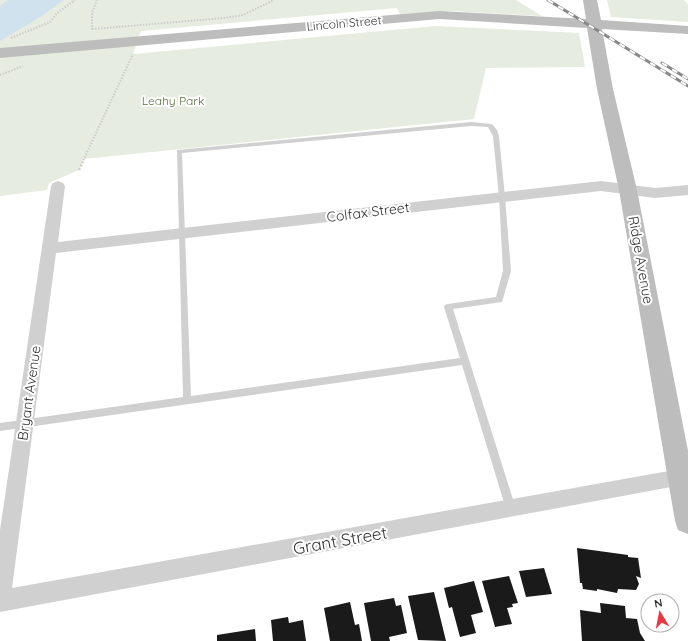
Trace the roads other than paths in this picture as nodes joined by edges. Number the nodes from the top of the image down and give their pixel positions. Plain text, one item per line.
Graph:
1 (590, 0) edge
2 (595, 25) junction
3 (688, 30) edge
4 (6, 48) edge
5 (58, 186) dead end
6 (628, 190) junction
7 (688, 190) edge
8 (502, 196) junction
9 (182, 233) junction
10 (49, 248) junction
11 (465, 361) junction
12 (187, 400) junction
13 (25, 423) junction
14 (0, 427) edge
15 (680, 478) junction
16 (511, 510) junction
17 (688, 521) edge
18 (0, 601) edge

1 - 2 street, Ridge Avenue
2 - 3 street, Lincoln Street
2 - 4 street, Lincoln Street
2 - 6 street, Ridge Avenue
5 - 10 street, Bryant Avenue
6 - 7 street, Colfax Street
6 - 8 street, Colfax Street
6 - 15 street, Ridge Avenue
8 - 9 street, Colfax Street
8 - 9 lane
8 - 11 lane
9 - 10 street, Colfax Street
9 - 12 lane
10 - 13 street, Bryant Avenue
11 - 12 lane
11 - 16 lane
12 - 13 lane
13 - 14 lane
13 - 18 street, Bryant Avenue
15 - 16 street, Grant Street
15 - 17 street, Ridge Avenue
16 - 18 street, Grant Street

